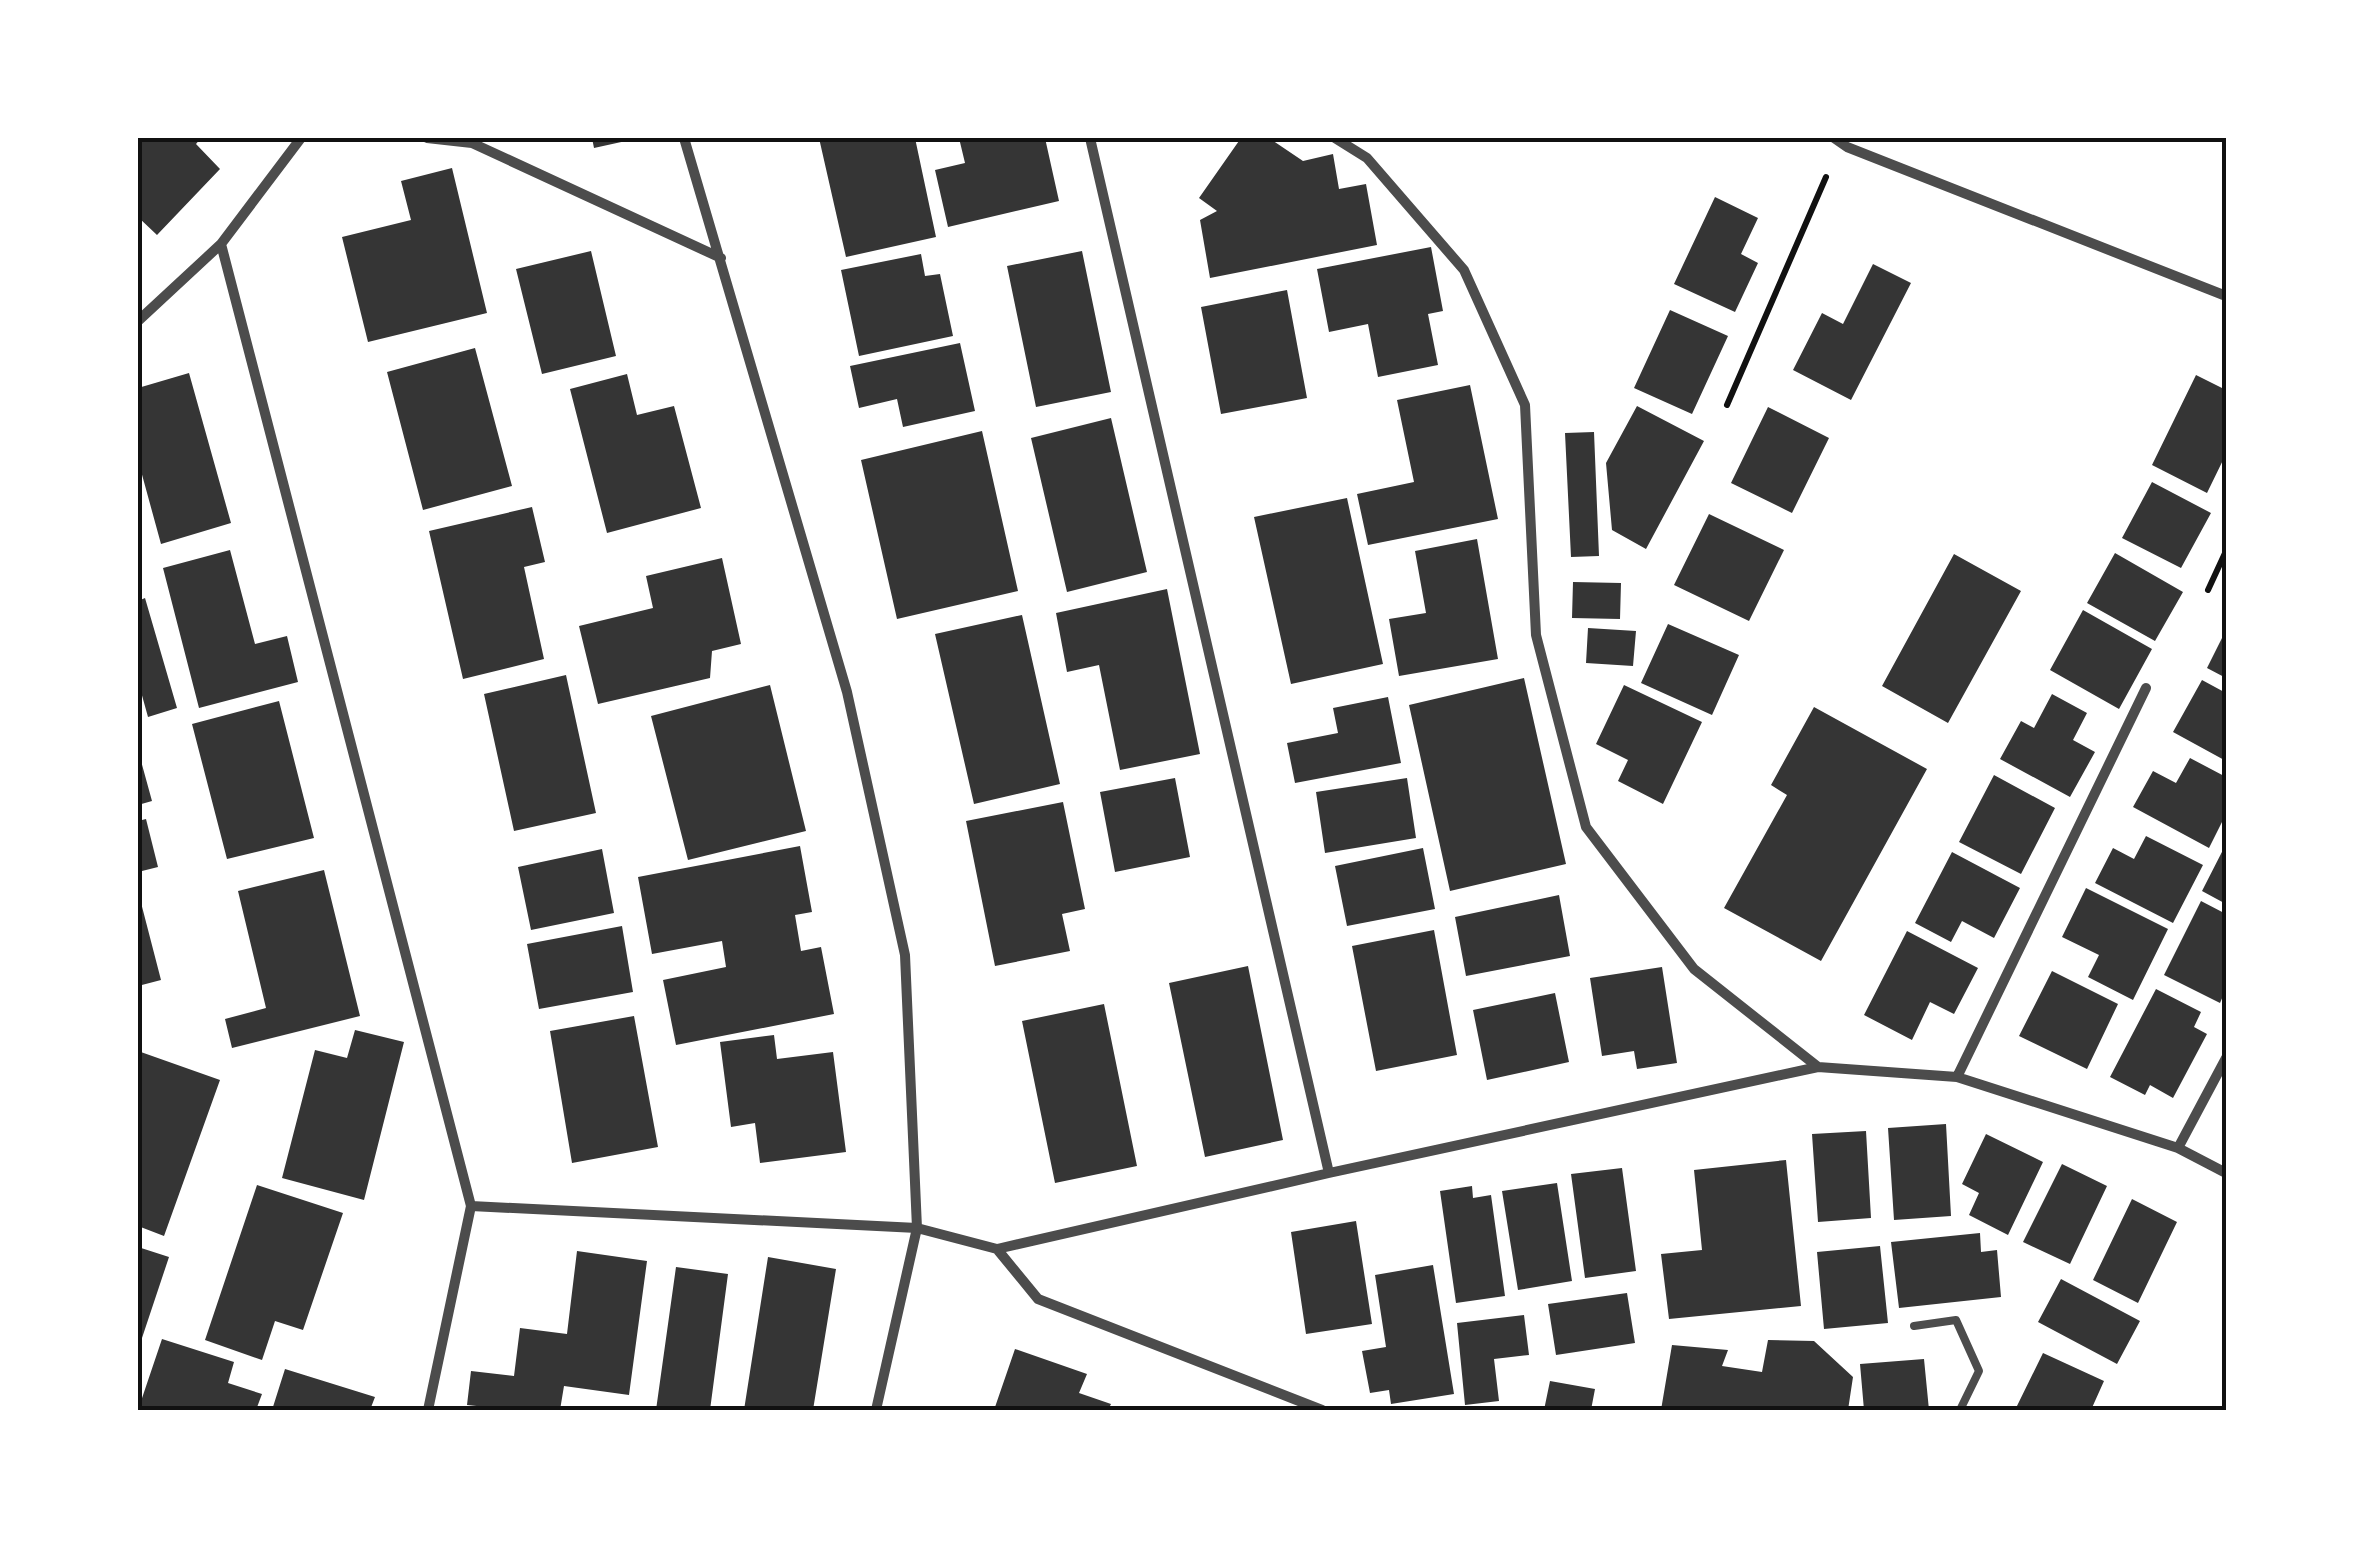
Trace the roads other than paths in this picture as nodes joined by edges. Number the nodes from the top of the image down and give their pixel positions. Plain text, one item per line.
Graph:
1 (301, 138) edge
2 (427, 138) edge
3 (684, 138) edge
4 (1090, 138) edge
5 (1335, 138) edge
6 (1837, 140) edge
7 (221, 244) junction
8 (721, 258) junction
9 (2226, 296) edge
10 (138, 321) edge
11 (2146, 688) dead end
12 (2226, 1058) edge
13 (1818, 1067) junction
14 (1957, 1076) junction
15 (2178, 1148) junction
16 (1328, 1173) junction
17 (2226, 1174) edge
18 (471, 1206) junction
19 (917, 1228) junction
20 (997, 1249) junction
21 (1914, 1326) dead end
22 (428, 1410) edge
23 (876, 1410) edge
24 (1322, 1410) edge
25 (1960, 1410) edge

1 - 7 street
2 - 8 street
3 - 8 street
4 - 16 street
5 - 13 street
6 - 9 street
7 - 10 street
7 - 18 street
8 - 19 street
11 - 14 street
12 - 15 street
13 - 14 street
13 - 16 street
14 - 15 street
15 - 17 street
16 - 20 street
18 - 19 street
18 - 22 street
19 - 20 street
19 - 23 street
20 - 24 street
21 - 25 lane

